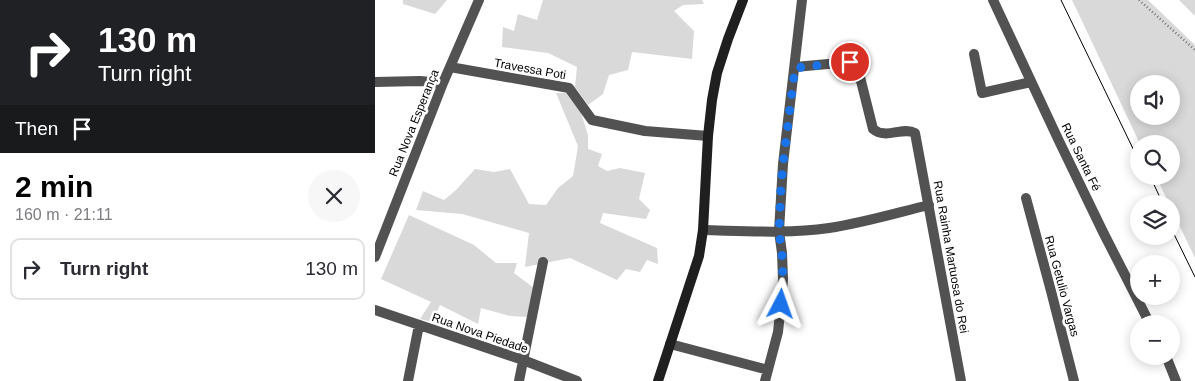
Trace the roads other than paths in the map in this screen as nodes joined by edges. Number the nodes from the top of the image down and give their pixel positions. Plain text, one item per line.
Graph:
1 (479, 0) edge
2 (743, 0) edge
3 (802, 0) edge
4 (993, 0) edge
5 (974, 54) dead end
6 (450, 67) junction
7 (795, 68) junction
8 (375, 82) edge
9 (1031, 82) junction
10 (443, 83) junction
11 (708, 136) junction
12 (1026, 198) dead end
13 (929, 205) junction
14 (703, 230) junction
15 (779, 232) junction
16 (375, 257) edge
17 (543, 262) dead end
18 (375, 310) edge
19 (1145, 315) edge
20 (419, 325) junction
21 (670, 344) junction
22 (523, 360) junction
23 (1170, 365) edge
24 (768, 370) junction
25 (408, 381) edge
26 (519, 381) edge
27 (577, 381) edge
28 (658, 381) edge
29 (765, 381) edge
30 (961, 381) edge
31 (1074, 381) edge
32 (1176, 381) edge

1 - 6 street, Rua Nova Esperança
2 - 11 street
3 - 7 street
4 - 9 street, Rua Santa Fé
5 - 9 street
6 - 10 street, Rua Nova Esperança
6 - 11 street, Travessa Poti
7 - 13 street, Rua Rainha Martuosa do Rei
7 - 15 street
8 - 10 street
9 - 19 street, Rua Santa Fé
10 - 16 street, Rua Nova Esperança
11 - 14 street
12 - 31 street, Rua Getulio Vargas
13 - 15 street
13 - 30 street, Rua Rainha Martuosa do Rei
14 - 15 street
14 - 21 street
15 - 24 street
17 - 22 street
18 - 20 street, Rua Nova Piedade
20 - 22 street, Rua Nova Piedade
20 - 25 street
21 - 24 street
21 - 28 street
22 - 26 street
22 - 27 street, Rua Nova Piedade
23 - 32 street
24 - 29 street

